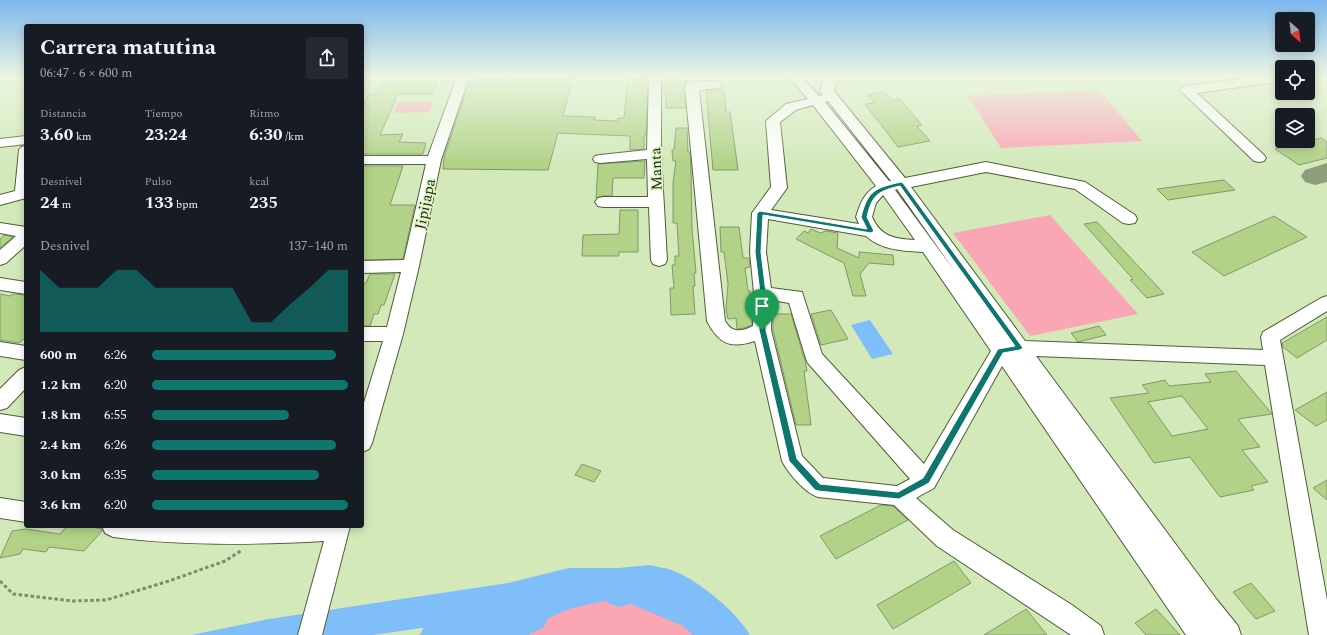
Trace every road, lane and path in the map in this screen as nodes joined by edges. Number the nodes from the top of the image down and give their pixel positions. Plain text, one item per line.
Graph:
1 (453, 107) edge
2 (655, 107) edge
3 (694, 107) edge
4 (793, 107) edge
5 (830, 107) edge
6 (1205, 107) edge
7 (24, 140) edge
8 (0, 143) edge
9 (654, 154) junction
10 (1259, 158) dead end
11 (600, 159) dead end
12 (364, 160) edge
13 (434, 160) junction
14 (893, 186) junction
15 (24, 194) edge
16 (0, 200) edge
17 (603, 202) dead end
18 (657, 202) junction
19 (760, 213) junction
20 (1129, 219) dead end
21 (0, 228) edge
22 (871, 231) junction
23 (24, 232) edge
24 (24, 238) edge
25 (928, 246) junction
26 (0, 259) edge
27 (659, 260) dead end
28 (411, 266) junction
29 (364, 267) edge
30 (0, 284) edge
31 (24, 288) edge
32 (763, 293) junction
33 (1327, 303) edge
34 (762, 330) junction
35 (364, 334) edge
36 (394, 334) junction
37 (0, 349) edge
38 (1010, 349) junction
39 (24, 353) edge
40 (1273, 358) junction
41 (24, 377) edge
42 (0, 402) edge
43 (366, 410) edge
44 (0, 422) edge
45 (24, 426) edge
46 (364, 426) edge
47 (926, 481) junction
48 (899, 496) junction
49 (0, 508) edge
50 (24, 512) edge
51 (146, 528) edge
52 (339, 528) edge
53 (243, 537) edge
54 (0, 582) edge
55 (310, 635) edge
56 (1092, 635) edge
57 (1200, 635) edge
58 (1229, 635) edge
59 (1321, 635) edge

1 - 13 street, Jipijapa
2 - 9 street, Manta
3 - 34 street
4 - 19 street
5 - 14 street
6 - 10 street
7 - 8 street
9 - 11 street
9 - 18 street, Manta
12 - 13 street
13 - 28 street, Jipijapa
14 - 20 street
14 - 22 street
14 - 25 street
14 - 38 street
15 - 16 street
17 - 18 street
18 - 27 street, Manta
19 - 22 street
19 - 32 street
21 - 23 street
22 - 25 street
24 - 26 street
25 - 38 street
28 - 29 street
28 - 36 street, Jipijapa
30 - 31 street
32 - 34 street
32 - 47 street
33 - 40 street
34 - 48 street
35 - 36 street
36 - 43 street, Jipijapa
37 - 39 street
38 - 40 street
38 - 47 street
38 - 57 street
38 - 58 street
40 - 59 street
41 - 42 street
43 - 46 street, Jipijapa
44 - 45 street
47 - 48 street
48 - 56 street
49 - 50 street
51 - 53 street
52 - 53 street
52 - 55 street
53 - 54 path

